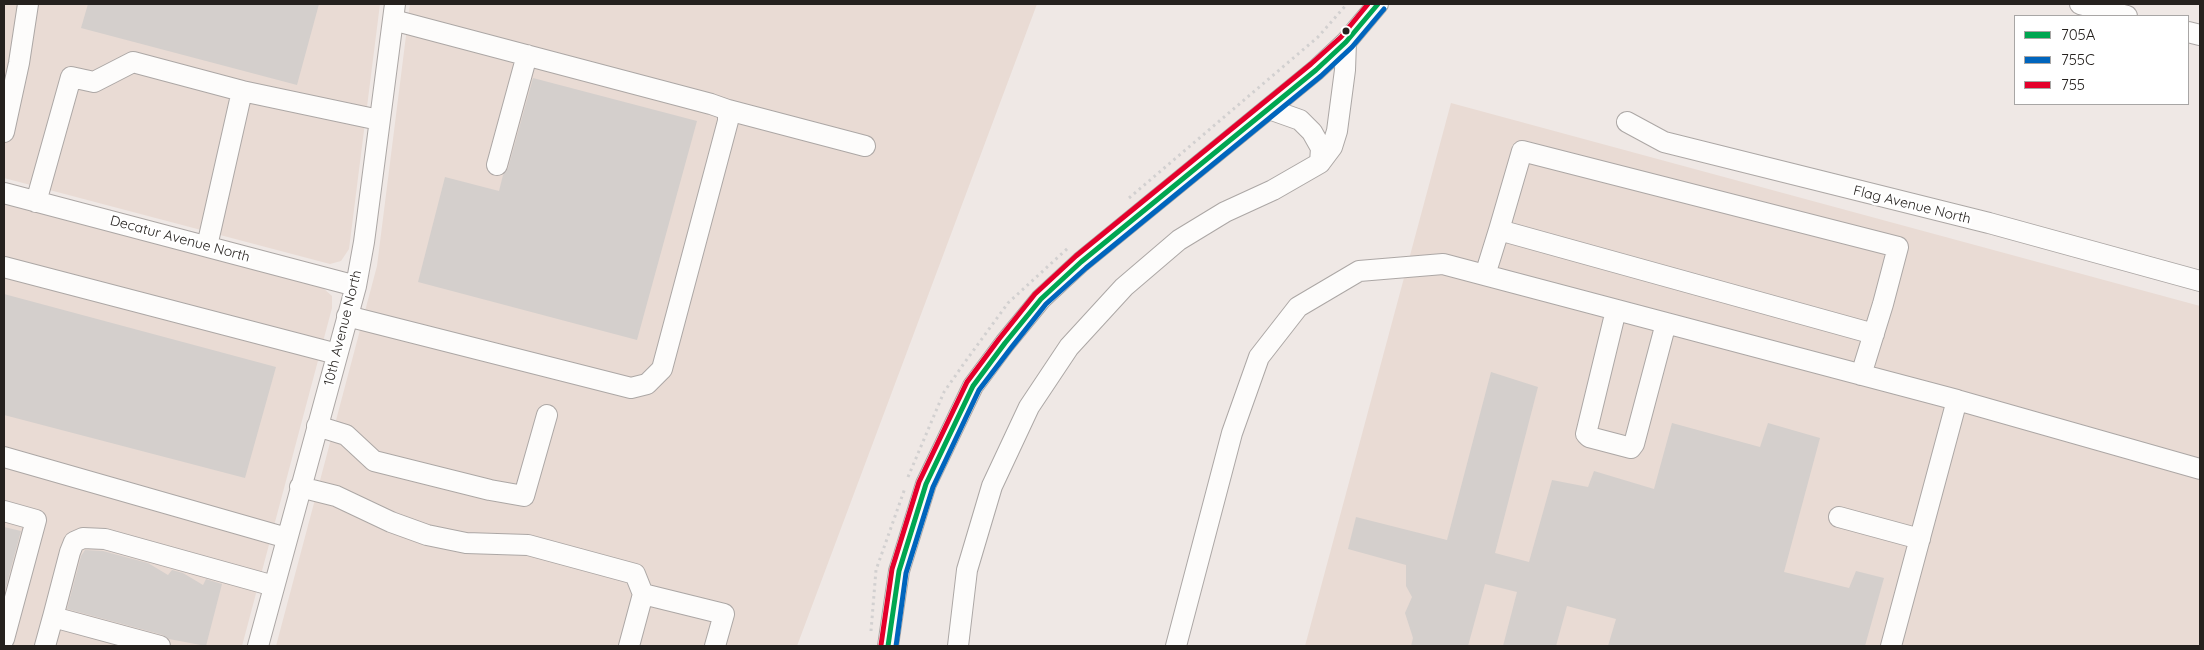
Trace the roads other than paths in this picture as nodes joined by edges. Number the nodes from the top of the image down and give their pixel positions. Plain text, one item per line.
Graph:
1 (28, 4) edge
2 (1378, 4) edge
3 (2080, 4) edge
4 (394, 12) edge
5 (2123, 15) edge
6 (1346, 42) junction
7 (527, 55) junction
8 (11, 61) edge
9 (9, 83) edge
10 (242, 91) junction
11 (1269, 109) junction
12 (728, 110) junction
13 (379, 120) junction
14 (1627, 122) dead end
15 (5, 126) edge
16 (865, 146) dead end
17 (1320, 163) junction
18 (497, 165) dead end
19 (4, 193) edge
20 (36, 202) junction
21 (1499, 230) junction
22 (207, 246) junction
23 (4, 267) edge
24 (1485, 275) junction
25 (2200, 281) edge
26 (356, 286) junction
27 (1616, 310) junction
28 (347, 316) junction
29 (1666, 323) junction
30 (1874, 334) junction
31 (337, 354) junction
32 (1861, 375) junction
33 (1957, 400) junction
34 (547, 415) dead end
35 (318, 426) junction
36 (4, 457) edge
37 (2200, 469) edge
38 (300, 487) junction
39 (4, 511) edge
40 (1839, 517) dead end
41 (287, 538) junction
42 (1920, 539) junction
43 (274, 586) junction
44 (643, 594) junction
45 (53, 617) junction
46 (4, 639) edge
47 (45, 646) edge
48 (160, 646) edge
49 (258, 646) edge
50 (629, 646) edge
51 (715, 646) edge
52 (888, 646) edge
53 (958, 646) edge
54 (1176, 646) edge
55 (1894, 646) edge

1 - 8 street
2 - 6 street
3 - 5 street
4 - 7 street
4 - 13 street, 10th Avenue North
6 - 11 street
6 - 17 street
7 - 12 street
7 - 18 street
8 - 9 street
9 - 15 street
10 - 13 street
10 - 20 street
10 - 22 street
11 - 17 street
11 - 52 street
12 - 16 street
12 - 28 street
13 - 26 street, 10th Avenue North
14 - 25 street, Flag Avenue North
17 - 53 street
19 - 20 street, Decatur Avenue North
20 - 22 street, Decatur Avenue North
21 - 24 street
21 - 30 street
21 - 30 street
22 - 26 street, Decatur Avenue North
23 - 31 street
24 - 27 street
24 - 54 street
26 - 28 street, 10th Avenue North
27 - 29 street
27 - 29 street
28 - 31 street, 10th Avenue North
29 - 32 street
30 - 32 street
31 - 35 street, 10th Avenue North
32 - 33 street
33 - 37 street
33 - 42 street
34 - 35 street
35 - 38 street, 10th Avenue North
36 - 41 street
38 - 41 street, 10th Avenue North
38 - 44 street
39 - 46 street
40 - 42 street
41 - 43 street, 10th Avenue North
42 - 55 street
43 - 45 street
43 - 49 street, 10th Avenue North
44 - 50 street
44 - 51 street
45 - 47 street
45 - 48 street

